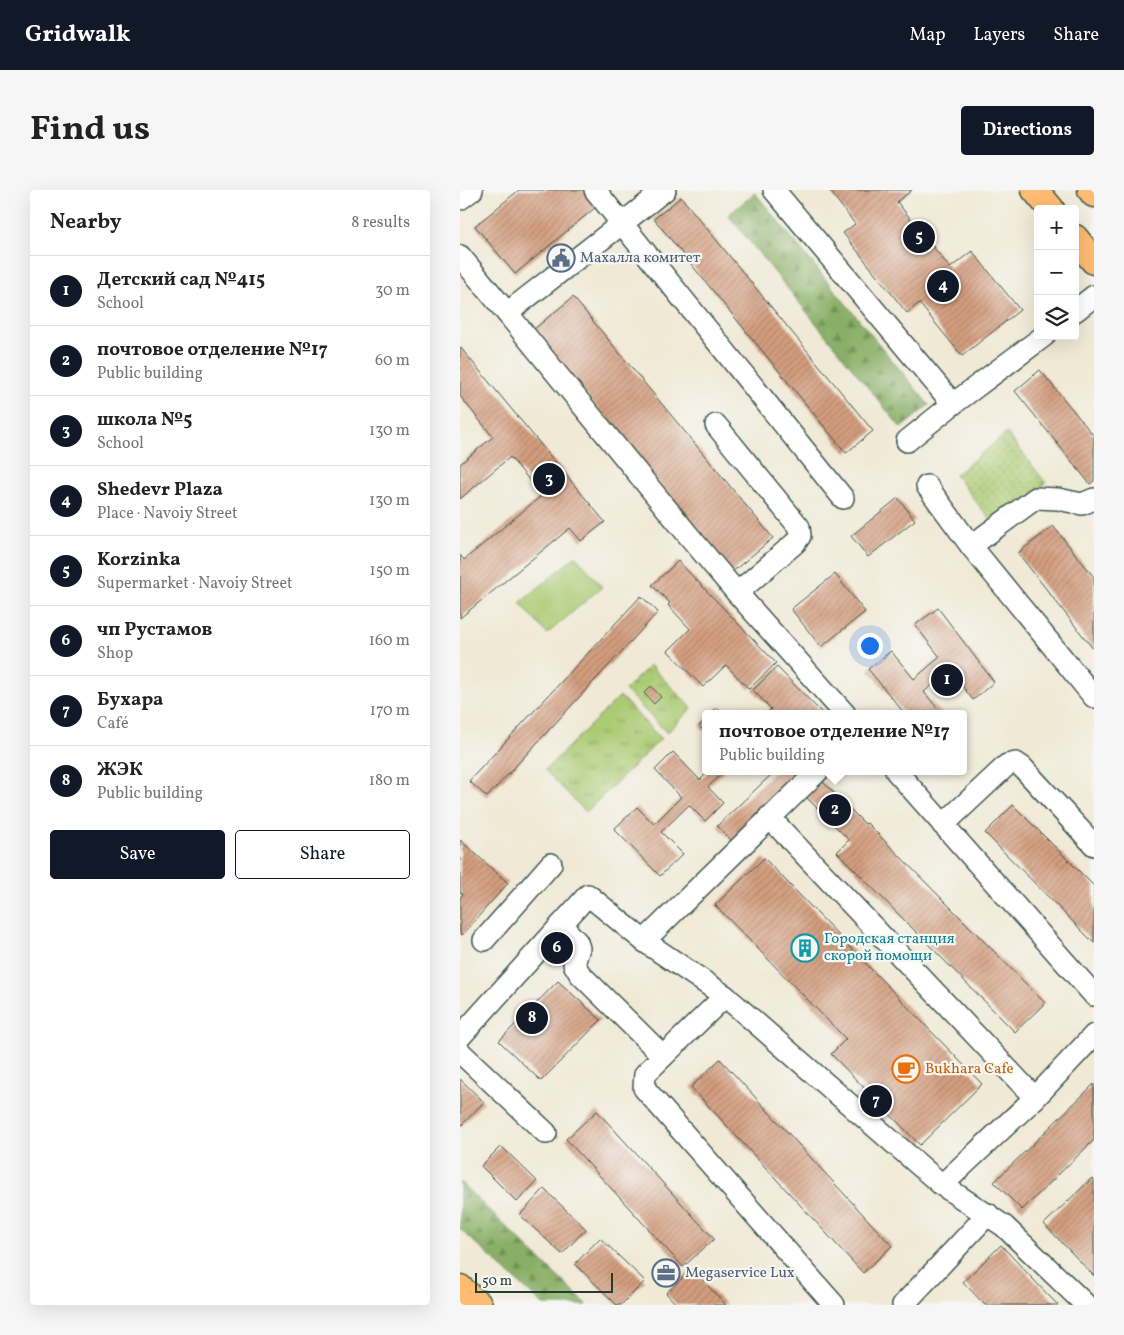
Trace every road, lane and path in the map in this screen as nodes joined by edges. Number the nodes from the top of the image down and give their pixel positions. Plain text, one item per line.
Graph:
1 (472, 190) edge
2 (595, 190) edge
3 (774, 190) edge
4 (1035, 190) edge
5 (1091, 190) edge
6 (659, 192) edge
7 (1094, 194) edge
8 (460, 199) edge
9 (1048, 205) edge
10 (621, 224) junction
11 (1079, 243) edge
12 (460, 256) edge
13 (1094, 260) edge
14 (1094, 296) edge
15 (1079, 308) edge
16 (506, 313) junction
17 (1039, 340) edge
18 (953, 404) junction
19 (716, 425) dead end
20 (907, 442) dead end
21 (927, 486) dead end
22 (843, 498) dead end
23 (1094, 499) edge
24 (971, 546) junction
25 (737, 593) junction
26 (1094, 697) edge
27 (841, 710) edge
28 (814, 775) edge
29 (899, 775) edge
30 (770, 817) junction
31 (943, 825) junction
32 (1094, 845) edge
33 (551, 864) dead end
34 (560, 925) junction
35 (484, 940) dead end
36 (644, 941) junction
37 (1094, 995) edge
38 (725, 996) junction
39 (1094, 1035) edge
40 (460, 1037) edge
41 (460, 1052) edge
42 (663, 1056) junction
43 (1035, 1098) junction
44 (546, 1133) dead end
45 (942, 1185) junction
46 (988, 1214) junction
47 (460, 1288) edge
48 (478, 1305) edge
49 (834, 1305) edge
50 (903, 1305) edge
51 (1086, 1305) edge

1 - 8 street
2 - 10 street
3 - 18 street
4 - 9 main road
5 - 7 main road
6 - 10 street
10 - 16 street
10 - 22 street
11 - 13 main road
12 - 16 street
14 - 15 street
16 - 25 street
17 - 18 street
18 - 20 street
19 - 25 street
21 - 24 street
23 - 24 street
24 - 26 street
25 - 27 street
28 - 30 street
29 - 31 street
30 - 36 street
30 - 43 street
31 - 32 street
31 - 37 street
33 - 35 street
34 - 36 street
34 - 40 street
34 - 42 street
36 - 38 street
38 - 42 street
38 - 45 street
39 - 43 street
41 - 44 street
42 - 49 street
43 - 45 street
45 - 46 street
46 - 50 street
46 - 51 street
47 - 48 main road

